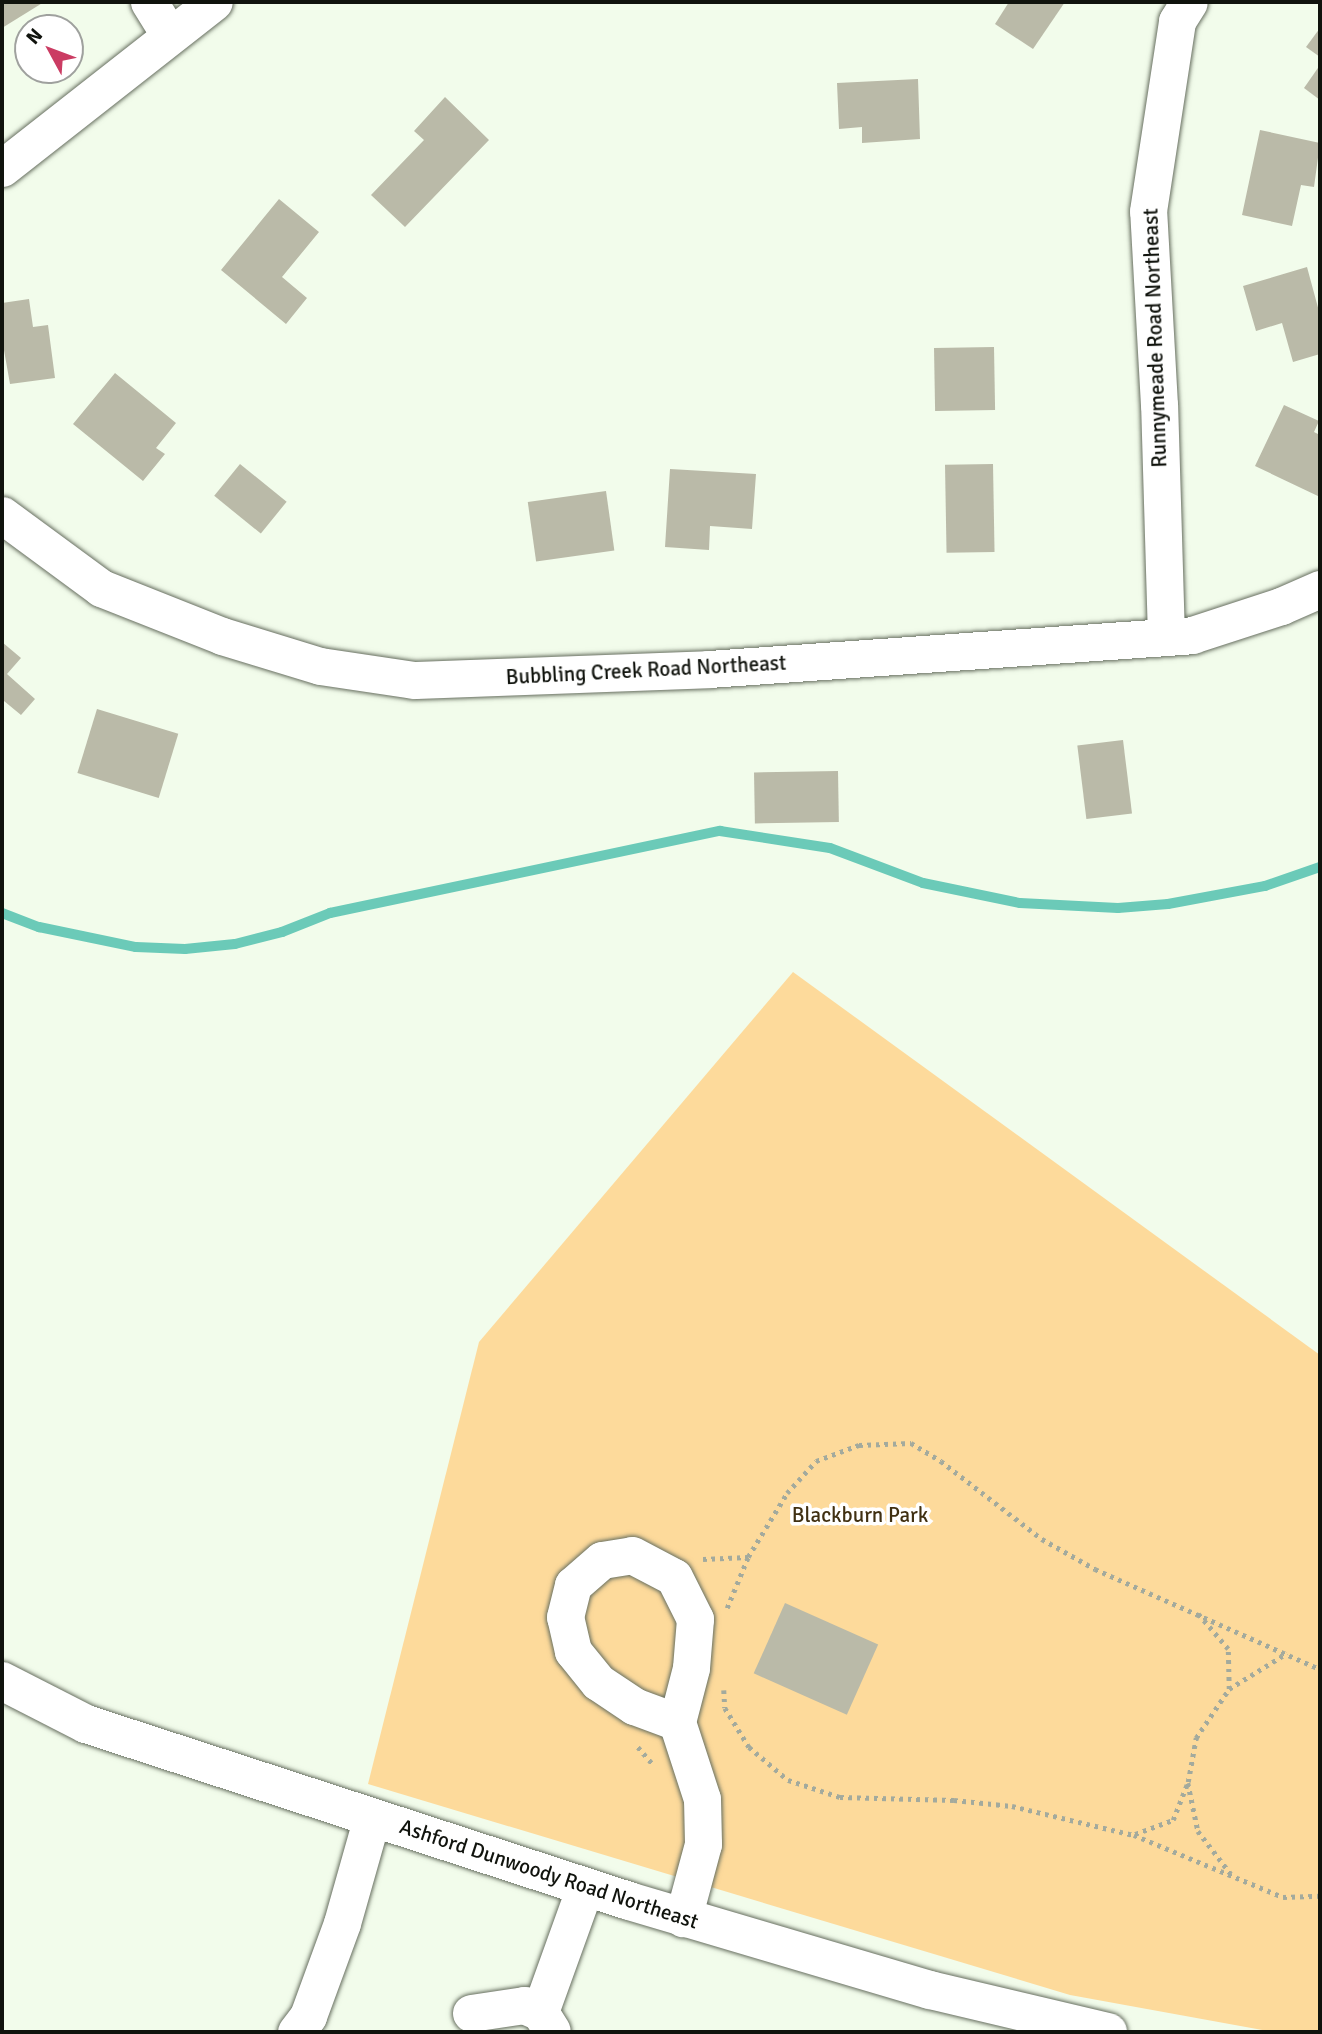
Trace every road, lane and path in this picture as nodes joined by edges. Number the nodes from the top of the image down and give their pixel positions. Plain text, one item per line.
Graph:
1 (149, 2) edge
2 (214, 2) edge
3 (1189, 2) edge
4 (170, 35) junction
5 (2, 167) edge
6 (2, 515) edge
7 (1320, 589) edge
8 (1166, 638) junction
9 (748, 1557) dead end
10 (726, 1611) dead end
11 (1197, 1613) dead end
12 (1287, 1653) dead end
13 (2, 1681) edge
14 (723, 1685) dead end
15 (1228, 1689) junction
16 (677, 1722) junction
17 (1188, 1782) junction
18 (372, 1817) junction
19 (1134, 1835) junction
20 (1232, 1876) junction
21 (579, 1885) junction
22 (1320, 1896) edge
23 (683, 1918) junction
24 (471, 2013) dead end
25 (539, 2017) edge
26 (1066, 2028) edge
27 (296, 2032) edge
28 (1108, 2032) edge

1 - 4 street
2 - 4 street
3 - 8 street, Runnymeade Road Northeast
4 - 5 street
6 - 8 street, Bubbling Creek Road Northeast
7 - 8 street, Bubbling Creek Road Northeast
9 - 10 path
11 - 15 path
12 - 15 path
13 - 18 main road, Ashford Dunwoody Road Northeast
14 - 19 path
15 - 17 path
16 - 16 street
16 - 23 street
17 - 19 path
17 - 20 path
18 - 21 main road, Ashford Dunwoody Road Northeast
18 - 27 street
19 - 20 path
20 - 22 path
21 - 23 main road, Ashford Dunwoody Road Northeast
21 - 25 street
23 - 26 main road, Ashford Dunwoody Road Northeast
24 - 25 street
26 - 28 main road, Ashford Dunwoody Road Northeast

